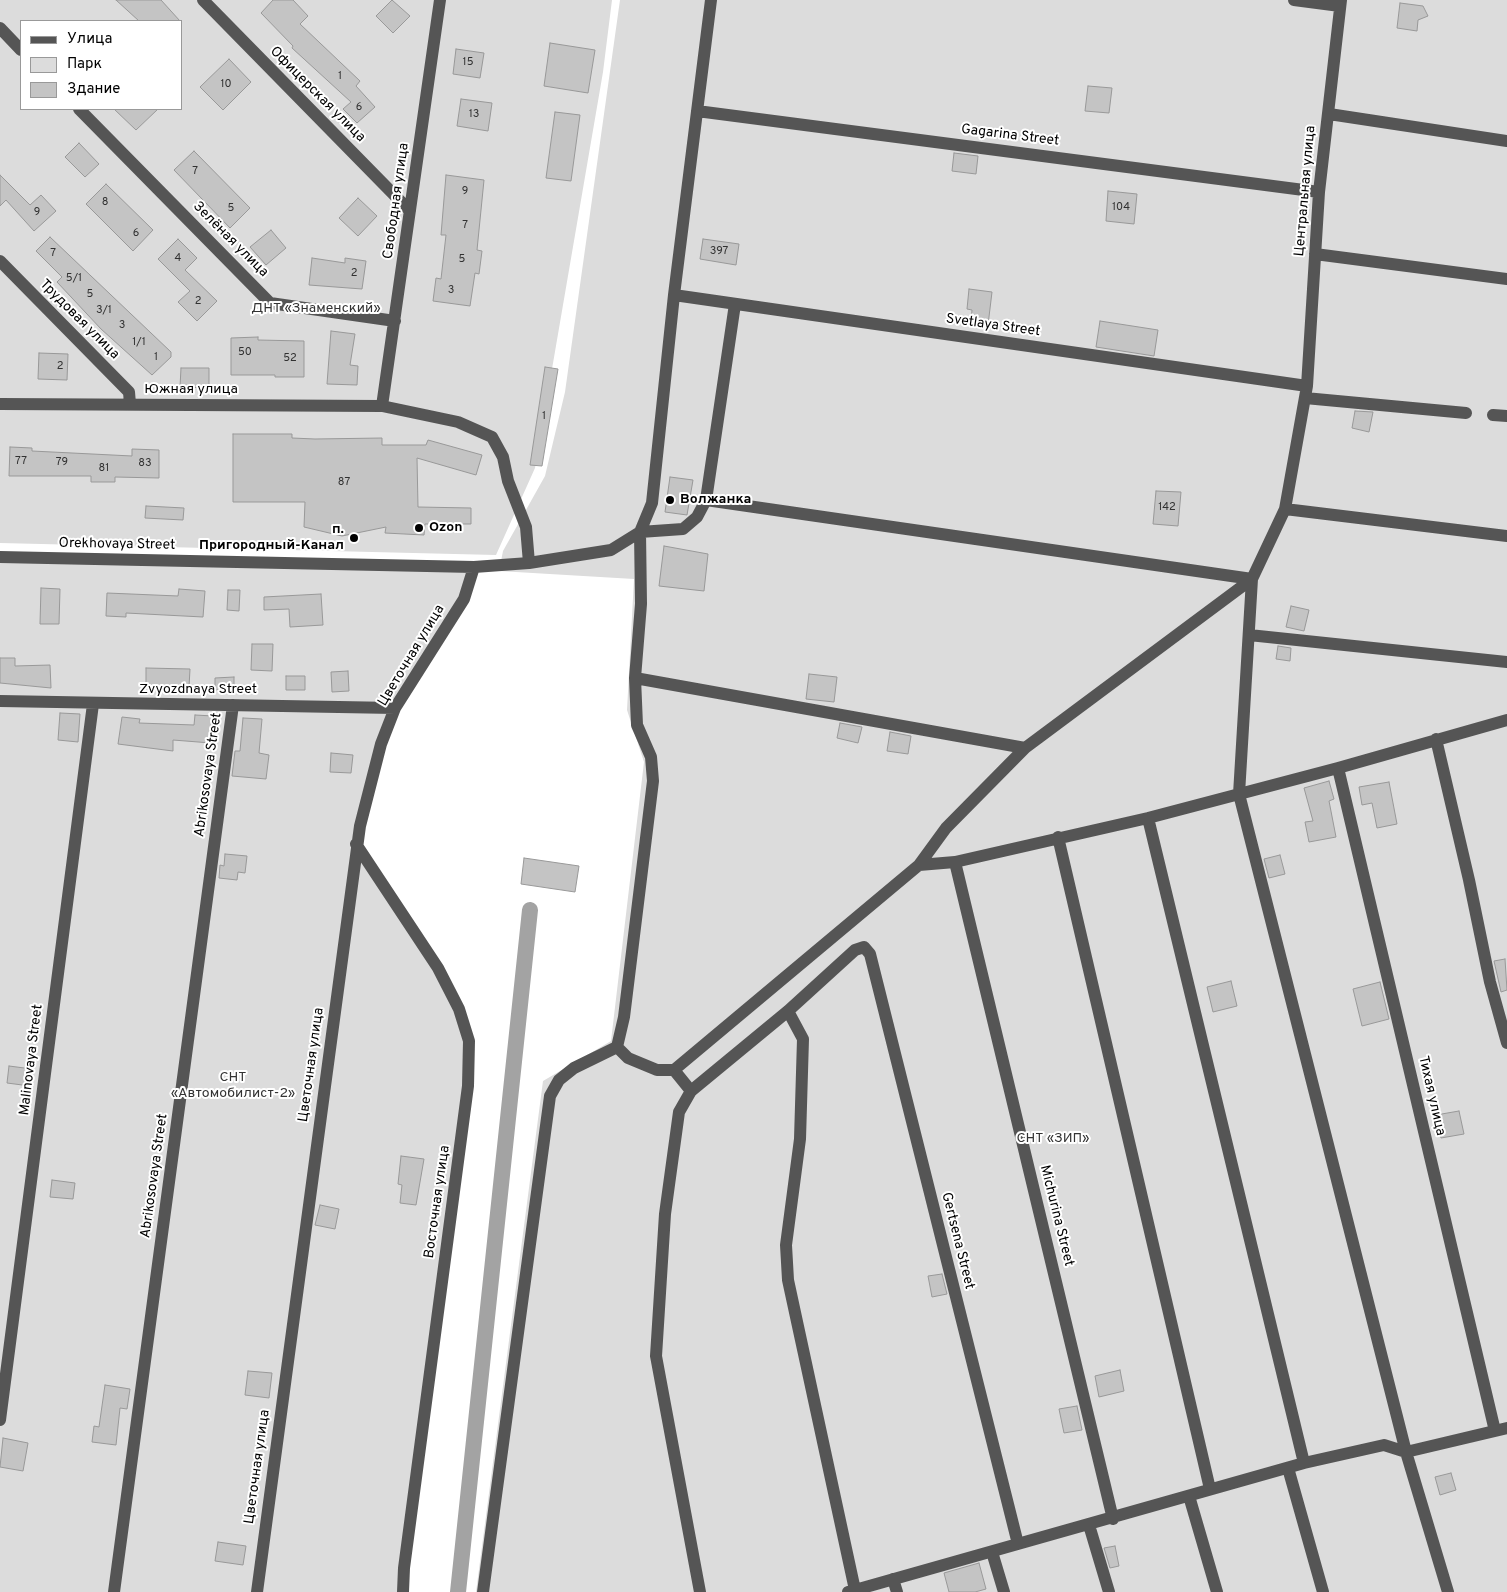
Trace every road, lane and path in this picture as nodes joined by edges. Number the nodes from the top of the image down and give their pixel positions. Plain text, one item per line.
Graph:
1 (203, 0) edge
2 (440, 0) edge
3 (711, 0) edge
4 (1294, 0) edge
5 (1340, 3) edge
6 (0, 28) edge
7 (20, 49) edge
8 (80, 110) edge
9 (697, 111) junction
10 (1328, 114) junction
11 (1507, 141) edge
12 (1319, 192) junction
13 (410, 211) junction
14 (1315, 254) junction
15 (0, 261) edge
16 (1507, 279) edge
17 (674, 295) junction
18 (735, 304) junction
19 (395, 321) junction
20 (1306, 392) junction
21 (0, 404) edge
22 (130, 404) junction
23 (382, 406) junction
24 (1466, 413) dead end
25 (1493, 415) dead end
26 (1507, 416) edge
27 (706, 500) junction
28 (1285, 509) junction
29 (640, 532) junction
30 (1507, 536) edge
31 (0, 557) edge
32 (529, 563) junction
33 (474, 567) junction
34 (1252, 579) junction
35 (1249, 635) junction
36 (1507, 662) edge
37 (635, 678) junction
38 (0, 701) edge
39 (93, 704) junction
40 (233, 705) junction
41 (396, 708) junction
42 (1507, 720) edge
43 (1436, 739) junction
44 (1025, 748) junction
45 (1338, 768) junction
46 (1239, 794) junction
47 (1148, 818) junction
48 (1058, 837) junction
49 (356, 844) junction
50 (955, 862) junction
51 (918, 865) junction
52 (788, 1011) junction
53 (1507, 1043) edge
54 (617, 1047) junction
55 (674, 1070) junction
56 (691, 1091) junction
57 (0, 1420) edge
58 (1501, 1429) edge
59 (1406, 1452) junction
60 (1304, 1464) junction
61 (1288, 1468) junction
62 (1210, 1489) junction
63 (1189, 1496) junction
64 (1113, 1519) junction
65 (1089, 1525) junction
66 (1018, 1544) junction
67 (992, 1552) junction
68 (893, 1579) junction
69 (852, 1591) edge
70 (114, 1592) edge
71 (257, 1592) edge
72 (403, 1592) edge
73 (483, 1592) edge
74 (700, 1592) edge
75 (897, 1592) edge
76 (1004, 1592) edge
77 (1109, 1592) edge
78 (1217, 1592) edge
79 (1324, 1592) edge
80 (1448, 1592) edge

1 - 13 street, Офицерская улица
2 - 13 street, Свободная улица
3 - 9 street
4 - 5 street
5 - 10 street, Центральная улица
6 - 7 street
8 - 19 street, Зелёная улица
9 - 12 street, Gagarina Street
9 - 17 street
10 - 11 street
10 - 12 street, Центральная улица
12 - 14 street, Центральная улица
13 - 19 street, Свободная улица
14 - 16 street
14 - 20 street, Центральная улица
15 - 22 street, Трудовая улица
17 - 18 street, Svetlaya Street
17 - 29 street
18 - 20 street, Svetlaya Street
18 - 27 street
19 - 23 street, Свободная улица
20 - 24 street, Svetlaya Street
20 - 28 street, Центральная улица
21 - 22 street, Южная улица
22 - 23 street, Южная улица
23 - 32 street, Южная улица
25 - 26 street
27 - 29 street
27 - 34 street
28 - 30 street
28 - 34 street, Центральная улица
29 - 32 street, Orekhovaya Street
29 - 37 street
31 - 33 street, Orekhovaya Street
32 - 33 street, Orekhovaya Street
33 - 41 street, Цветочная улица
34 - 35 street
34 - 44 street
35 - 36 street
35 - 46 street
37 - 44 street
37 - 54 street
38 - 39 street, Zvyozdnaya Street
39 - 40 street, Zvyozdnaya Street
39 - 57 street, Malinovaya Street
40 - 41 street, Zvyozdnaya Street
40 - 70 street, Abrikosovaya Street
41 - 49 street, Цветочная улица
42 - 43 street
43 - 45 street
43 - 53 street
44 - 51 street
45 - 46 street
45 - 58 street, Тихая улица
46 - 47 street
46 - 59 street
47 - 48 street
47 - 60 street
48 - 50 street
48 - 62 street
49 - 71 street, Цветочная улица
49 - 72 street, Восточная улица
50 - 51 street
50 - 64 street, Michurina Street
51 - 55 street
52 - 56 street
52 - 66 street, Gertsena Street
52 - 69 street
54 - 55 street
54 - 73 street
55 - 56 street
56 - 74 street
58 - 59 street
59 - 60 street
59 - 80 street
60 - 61 street
61 - 62 street
61 - 79 street
62 - 63 street
63 - 64 street
63 - 78 street
64 - 65 street
65 - 66 street
65 - 77 street
66 - 67 street
67 - 68 street
67 - 76 street
68 - 69 street
68 - 75 street

